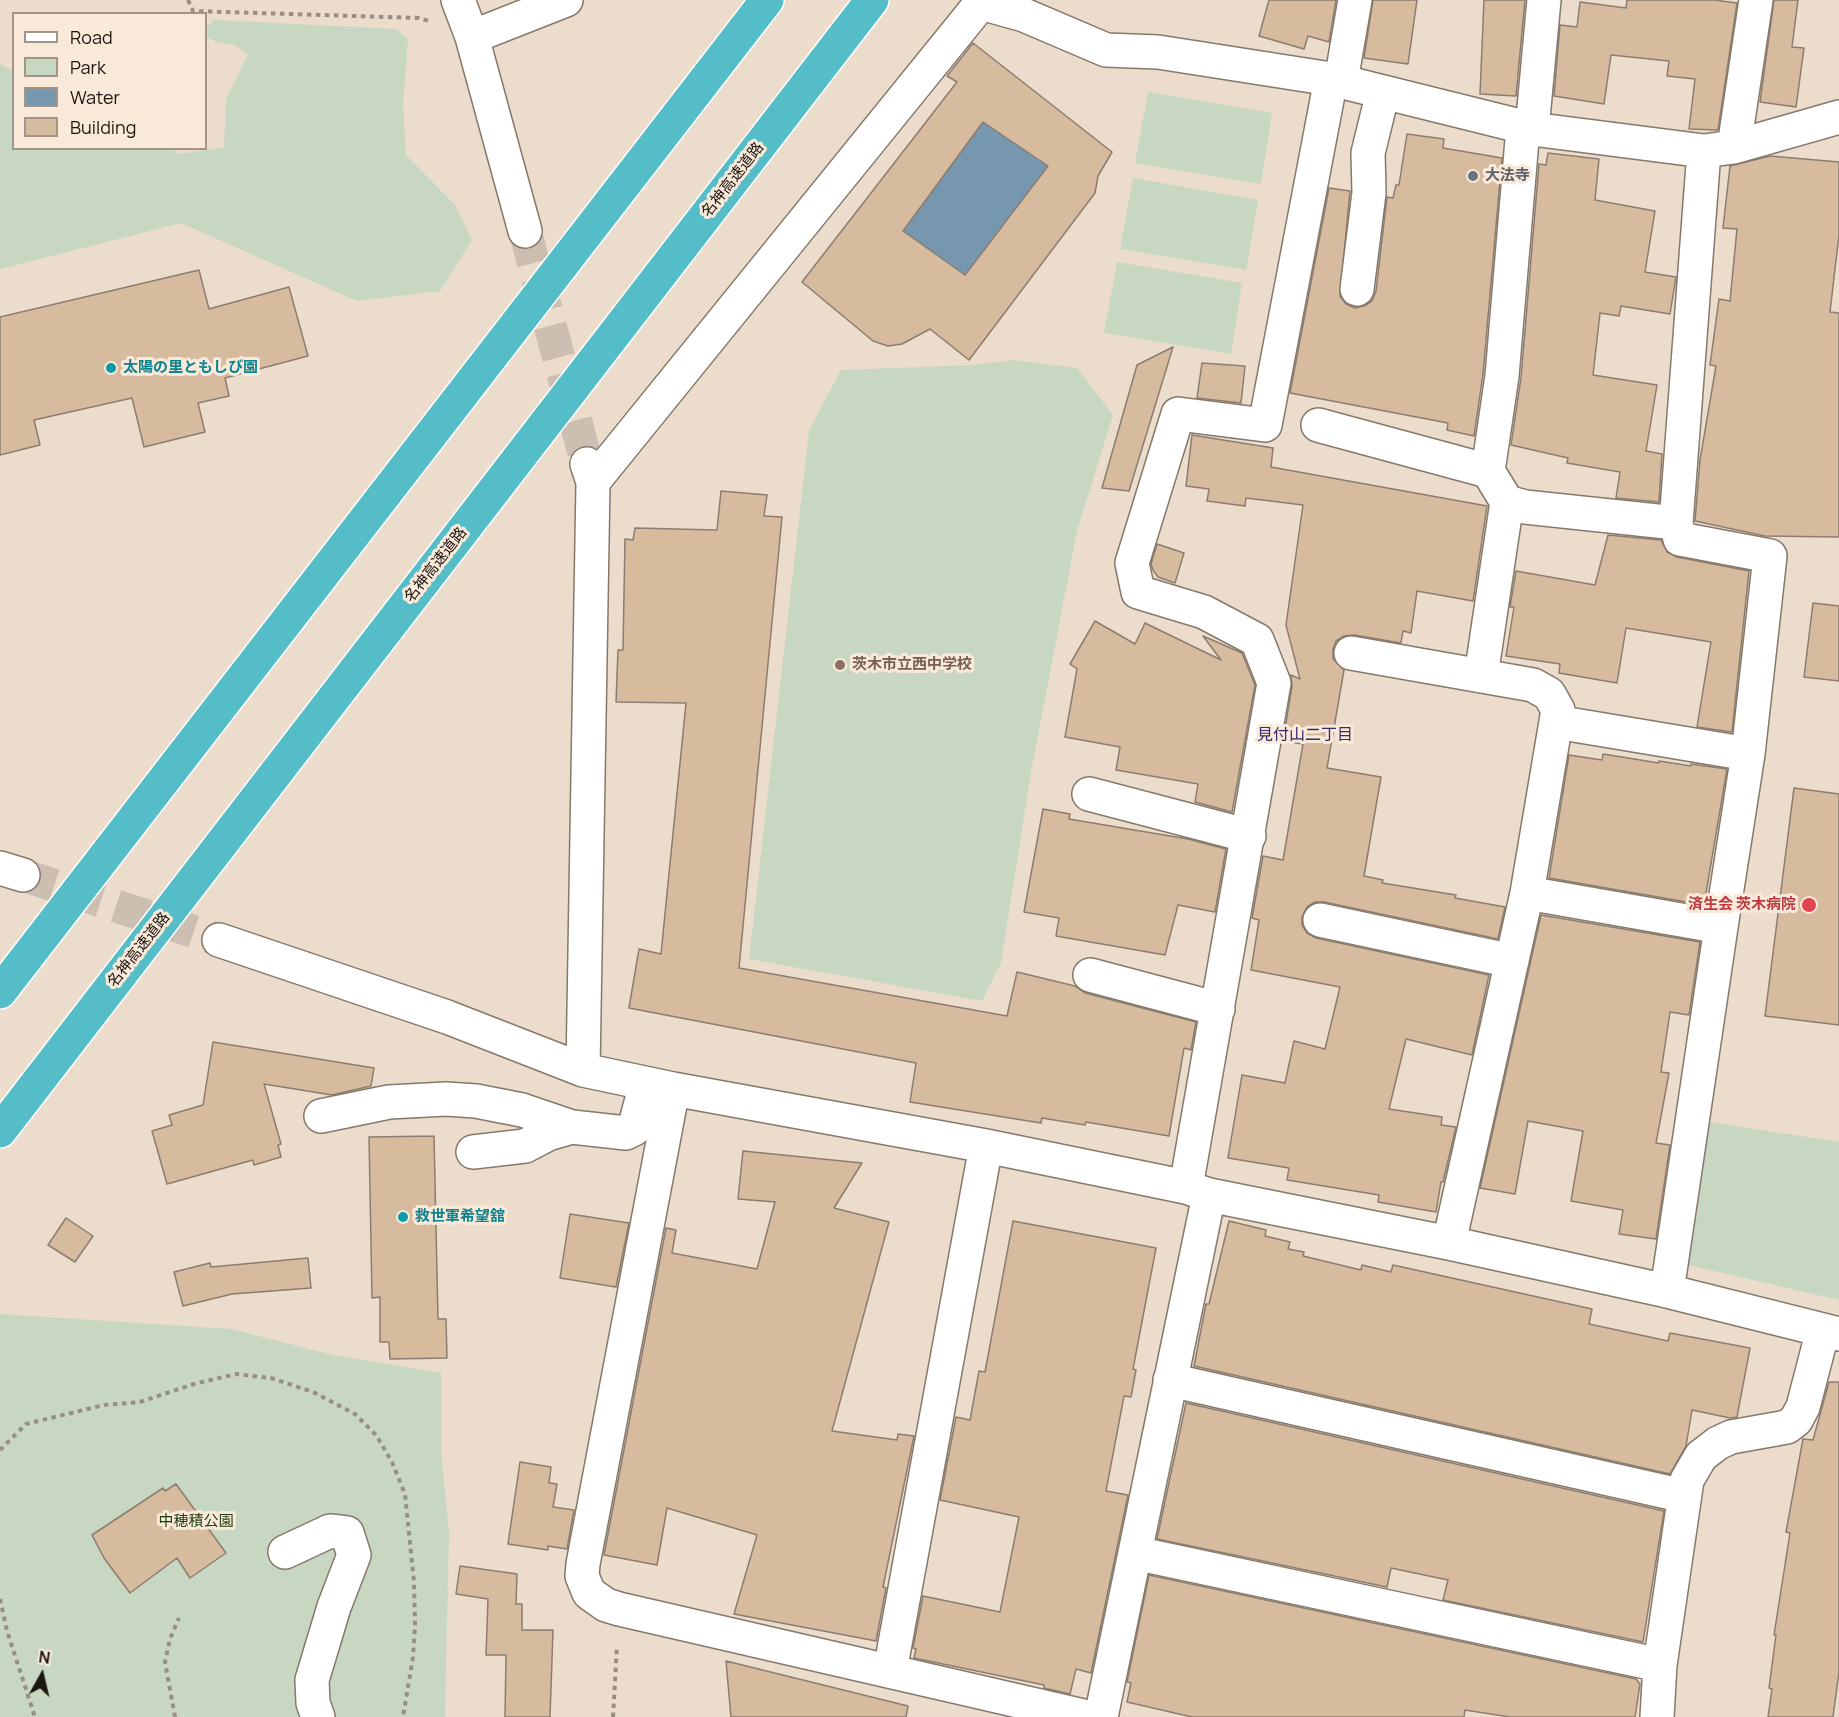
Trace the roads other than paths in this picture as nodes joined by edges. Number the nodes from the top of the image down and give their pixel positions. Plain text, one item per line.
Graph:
1 (458, 0) edge
2 (566, 0) edge
3 (767, 0) edge
4 (872, 0) edge
5 (1355, 0) edge
6 (1544, 0) edge
7 (1756, 0) edge
8 (1030, 7) edge
9 (472, 37) junction
10 (1336, 80) junction
11 (1383, 92) junction
12 (1839, 117) edge
13 (1528, 129) junction
14 (1719, 149) junction
15 (525, 231) tunnel mouth
16 (1357, 288) dead end
17 (1318, 425) dead end
18 (1488, 471) junction
19 (1506, 502) junction
20 (1678, 531) junction
21 (1351, 653) dead end
22 (1481, 676) junction
23 (1556, 722) junction
24 (1749, 754) junction
25 (1089, 794) dead end
26 (1249, 836) junction
27 (1527, 893) junction
28 (1320, 920) dead end
29 (1721, 927) junction
30 (219, 940) tunnel mouth
31 (1512, 961) junction
32 (1090, 975) dead end
33 (0, 992) edge
34 (1218, 1009) junction
35 (583, 1070) junction
36 (659, 1086) junction
37 (321, 1116) dead end
38 (572, 1127) junction
39 (0, 1131) edge
40 (986, 1146) junction
41 (473, 1152) dead end
42 (1198, 1191) junction
43 (1449, 1243) junction
44 (1667, 1291) junction
45 (1831, 1332) edge
46 (1170, 1380) junction
47 (1684, 1496) junction
48 (285, 1552) dead end
49 (1135, 1553) junction
50 (1660, 1665) junction
51 (890, 1671) junction
52 (318, 1717) edge
53 (1088, 1717) edge
54 (1101, 1717) edge
55 (1657, 1717) edge

1 - 9 street
2 - 9 street
3 - 33 highway
4 - 39 highway, 名神高速道路
5 - 10 street
6 - 13 street
7 - 14 street
8 - 10 street
8 - 35 street
9 - 15 street
10 - 11 street
10 - 26 street
11 - 13 street
11 - 16 street
12 - 14 street
13 - 14 street
13 - 18 street
14 - 20 street
17 - 18 street
18 - 19 street
19 - 20 street
19 - 22 street
20 - 24 street
21 - 22 street
22 - 23 street
23 - 24 street
23 - 27 street
24 - 29 street
25 - 26 street
26 - 34 street
27 - 29 street
27 - 31 street
28 - 31 street
29 - 44 street
30 - 35 street
31 - 43 street
32 - 34 street
34 - 42 street
35 - 36 street
36 - 38 street
36 - 40 street
36 - 51 street
37 - 38 street
38 - 41 street
40 - 42 street
40 - 51 street
42 - 43 street
42 - 46 street
43 - 44 street
44 - 45 street
45 - 47 street
46 - 47 street
46 - 49 street
47 - 50 street
48 - 52 street
49 - 50 street
49 - 54 street
50 - 55 street
51 - 53 street

